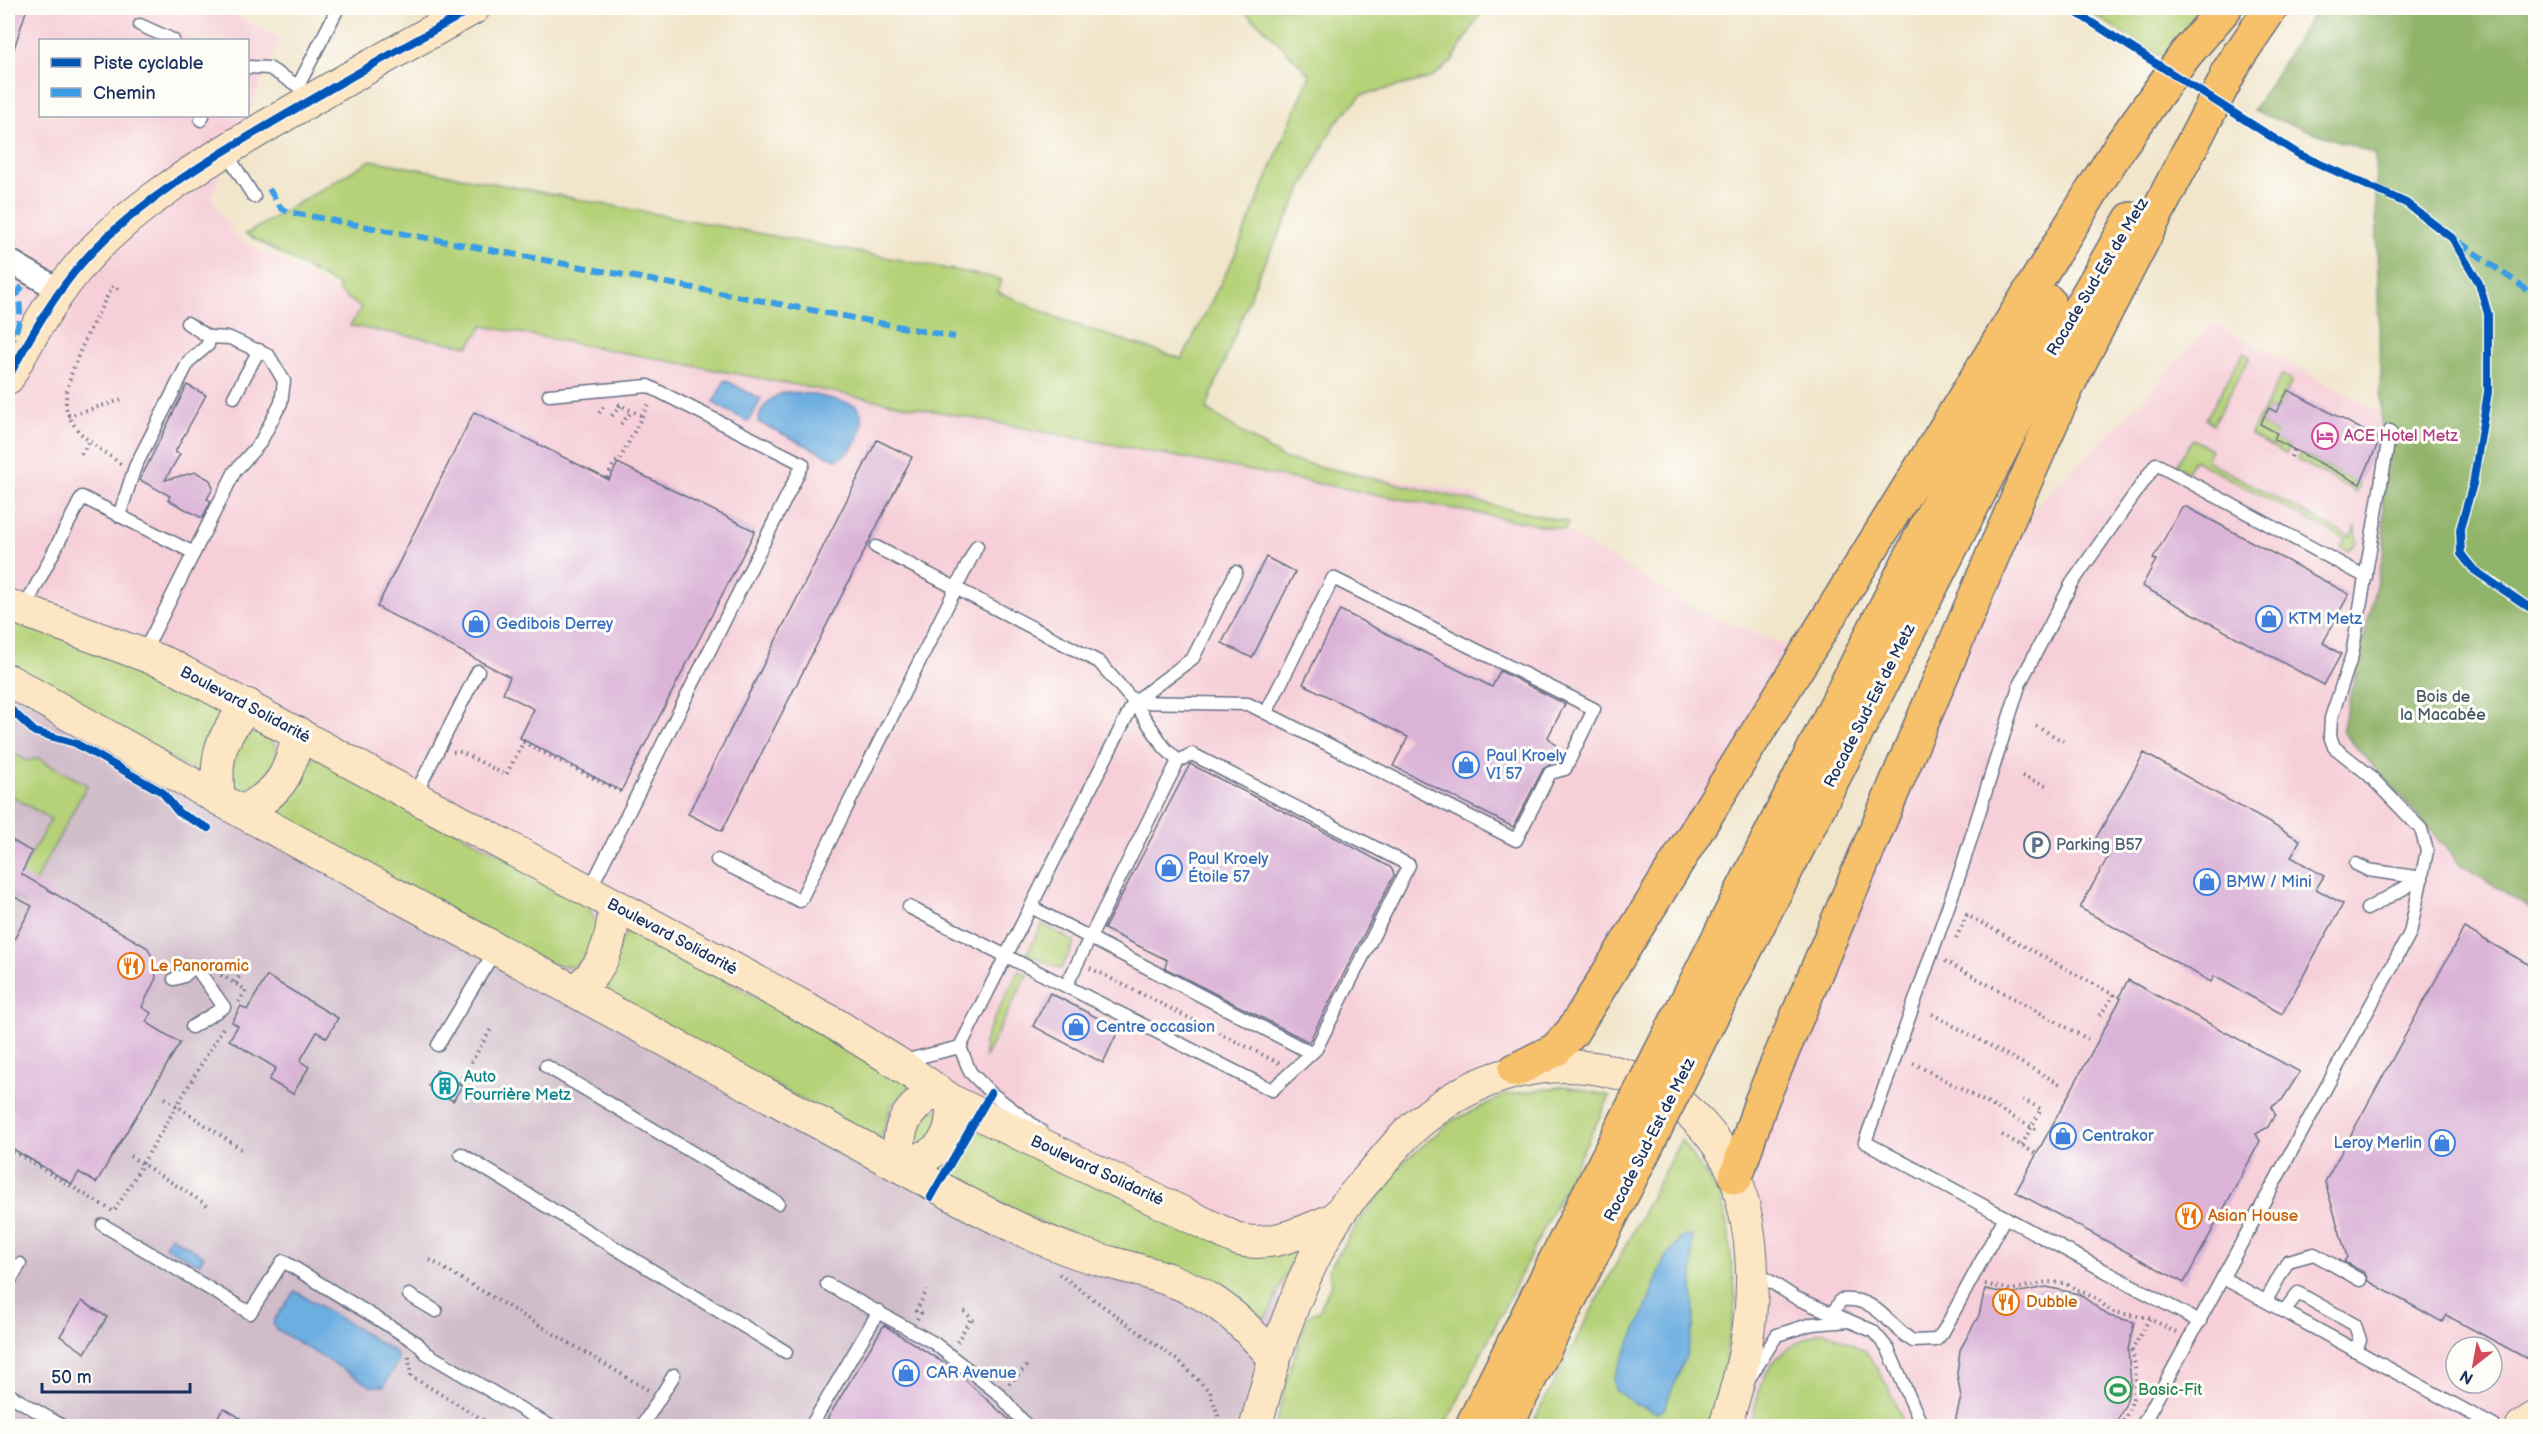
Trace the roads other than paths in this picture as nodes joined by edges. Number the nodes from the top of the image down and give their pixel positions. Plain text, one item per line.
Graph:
1 (338, 8) edge
2 (474, 8) edge
3 (2227, 8) edge
4 (2271, 8) edge
5 (140, 25) dead end
6 (171, 39) edge
7 (2239, 54) junction
8 (249, 67) edge
9 (303, 93) junction
10 (225, 150) junction
11 (254, 197) dead end
12 (8, 260) edge
13 (61, 291) junction
14 (188, 323) dead end
15 (209, 337) junction
16 (259, 350) junction
17 (8, 378) edge
18 (549, 395) dead end
19 (234, 397) dead end
20 (2390, 431) dead end
21 (119, 516) junction
22 (977, 546) dead end
23 (876, 547) dead end
24 (194, 553) junction
25 (1236, 572) dead end
26 (2366, 577) junction
27 (956, 588) junction
28 (15, 608) edge
29 (143, 654) junction
30 (478, 671) dead end
31 (8, 680) edge
32 (1134, 702) junction
33 (248, 705) junction
34 (1266, 713) junction
35 (298, 733) junction
36 (1178, 761) junction
37 (414, 796) junction
38 (230, 805) junction
39 (717, 860) dead end
40 (2356, 864) dead end
41 (2422, 878) junction
42 (602, 899) junction
43 (909, 907) dead end
44 (1030, 907) junction
45 (2367, 909) dead end
46 (1089, 937) junction
47 (496, 949) junction
48 (1006, 956) junction
49 (174, 979) dead end
50 (1066, 986) junction
51 (573, 991) junction
52 (1691, 1024) junction
53 (192, 1027) dead end
54 (438, 1045) dead end
55 (960, 1047) junction
56 (1311, 1053) junction
57 (896, 1062) junction
58 (546, 1066) dead end
59 (1515, 1070) junction
60 (943, 1096) junction
61 (461, 1154) dead end
62 (1626, 1154) junction
63 (1079, 1162) junction
64 (899, 1166) junction
65 (1736, 1177) junction
66 (778, 1203) dead end
67 (2005, 1217) junction
68 (1336, 1218) junction
69 (103, 1225) dead end
70 (20, 1264) dead end
71 (1753, 1270) junction
72 (2223, 1278) junction
73 (2360, 1280) dead end
74 (8, 1284) edge
75 (827, 1284) dead end
76 (409, 1294) dead end
77 (2266, 1302) junction
78 (436, 1311) dead end
79 (879, 1311) junction
80 (2284, 1311) junction
81 (1833, 1313) junction
82 (1854, 1321) junction
83 (2200, 1322) junction
84 (2354, 1350) junction
85 (786, 1352) dead end
86 (1273, 1357) junction
87 (674, 1375) dead end
88 (8, 1394) edge
89 (1729, 1415) edge
90 (2535, 1417) edge
91 (62, 1426) edge
92 (550, 1426) edge
93 (642, 1426) edge
94 (811, 1426) edge
95 (1027, 1426) edge
96 (1256, 1426) edge
97 (1472, 1426) edge
98 (1506, 1426) edge
99 (1922, 1426) edge
100 (2142, 1426) edge
101 (2494, 1426) edge
102 (2522, 1426) edge

1 - 9 lane
2 - 9 main road
3 - 52 highway, Rocade Sud-Est de Metz
3 - 59 highway
4 - 7 highway, Rocade Sud-Est de Metz
5 - 6 lane
7 - 52 highway, Rocade Sud-Est de Metz
7 - 65 highway
8 - 9 lane
9 - 10 main road
10 - 11 lane
10 - 13 main road
12 - 13 street
13 - 17 main road
14 - 15 lane
15 - 16 lane
15 - 21 lane
16 - 19 lane
16 - 24 lane
18 - 42 lane
20 - 26 lane
21 - 24 lane
21 - 28 lane
22 - 27 lane
23 - 27 lane
24 - 29 lane
25 - 32 lane
26 - 41 lane
26 - 67 lane
27 - 32 lane
27 - 39 lane
28 - 29 main road, Boulevard Solidarité
29 - 33 main road, Boulevard Solidarité
30 - 37 lane
31 - 38 main road
32 - 34 lane
32 - 36 lane
32 - 44 lane
33 - 35 main road, Boulevard Solidarité
33 - 38 main road
34 - 34 lane
35 - 37 main road, Boulevard Solidarité
35 - 38 main road
36 - 46 lane
36 - 56 lane
37 - 42 main road, Boulevard Solidarité
38 - 47 main road
40 - 41 lane
41 - 45 lane
41 - 72 lane
42 - 51 main road
42 - 57 main road, Boulevard Solidarité
43 - 48 lane
44 - 46 lane
44 - 48 lane
46 - 50 lane
46 - 56 lane
47 - 51 main road
47 - 54 lane
48 - 50 lane
48 - 55 lane
49 - 53 lane
50 - 56 lane
51 - 64 main road
52 - 62 highway, Rocade Sud-Est de Metz, bridge
55 - 57 lane
55 - 63 lane
57 - 60 main road, Boulevard Solidarité
58 - 66 lane
59 - 65 main road
59 - 68 main road
60 - 63 main road, Boulevard Solidarité
60 - 64 main road
60 - 64 main road
61 - 85 lane
62 - 97 highway, Rocade Sud-Est de Metz
62 - 98 highway, Rocade Sud-Est de Metz
63 - 68 main road, Boulevard Solidarité
64 - 86 main road
65 - 71 main road
67 - 81 lane
67 - 83 lane
68 - 86 main road
69 - 92 lane
70 - 74 lane
71 - 81 lane
71 - 89 main road
72 - 77 lane
72 - 83 lane
73 - 77 lane
75 - 79 lane
76 - 78 lane
77 - 80 lane
79 - 94 lane
79 - 95 lane
80 - 84 lane
80 - 84 lane
81 - 82 lane
82 - 89 lane
82 - 99 lane
83 - 100 lane
84 - 101 lane
86 - 96 main road
87 - 93 lane
88 - 91 lane
90 - 102 main road

